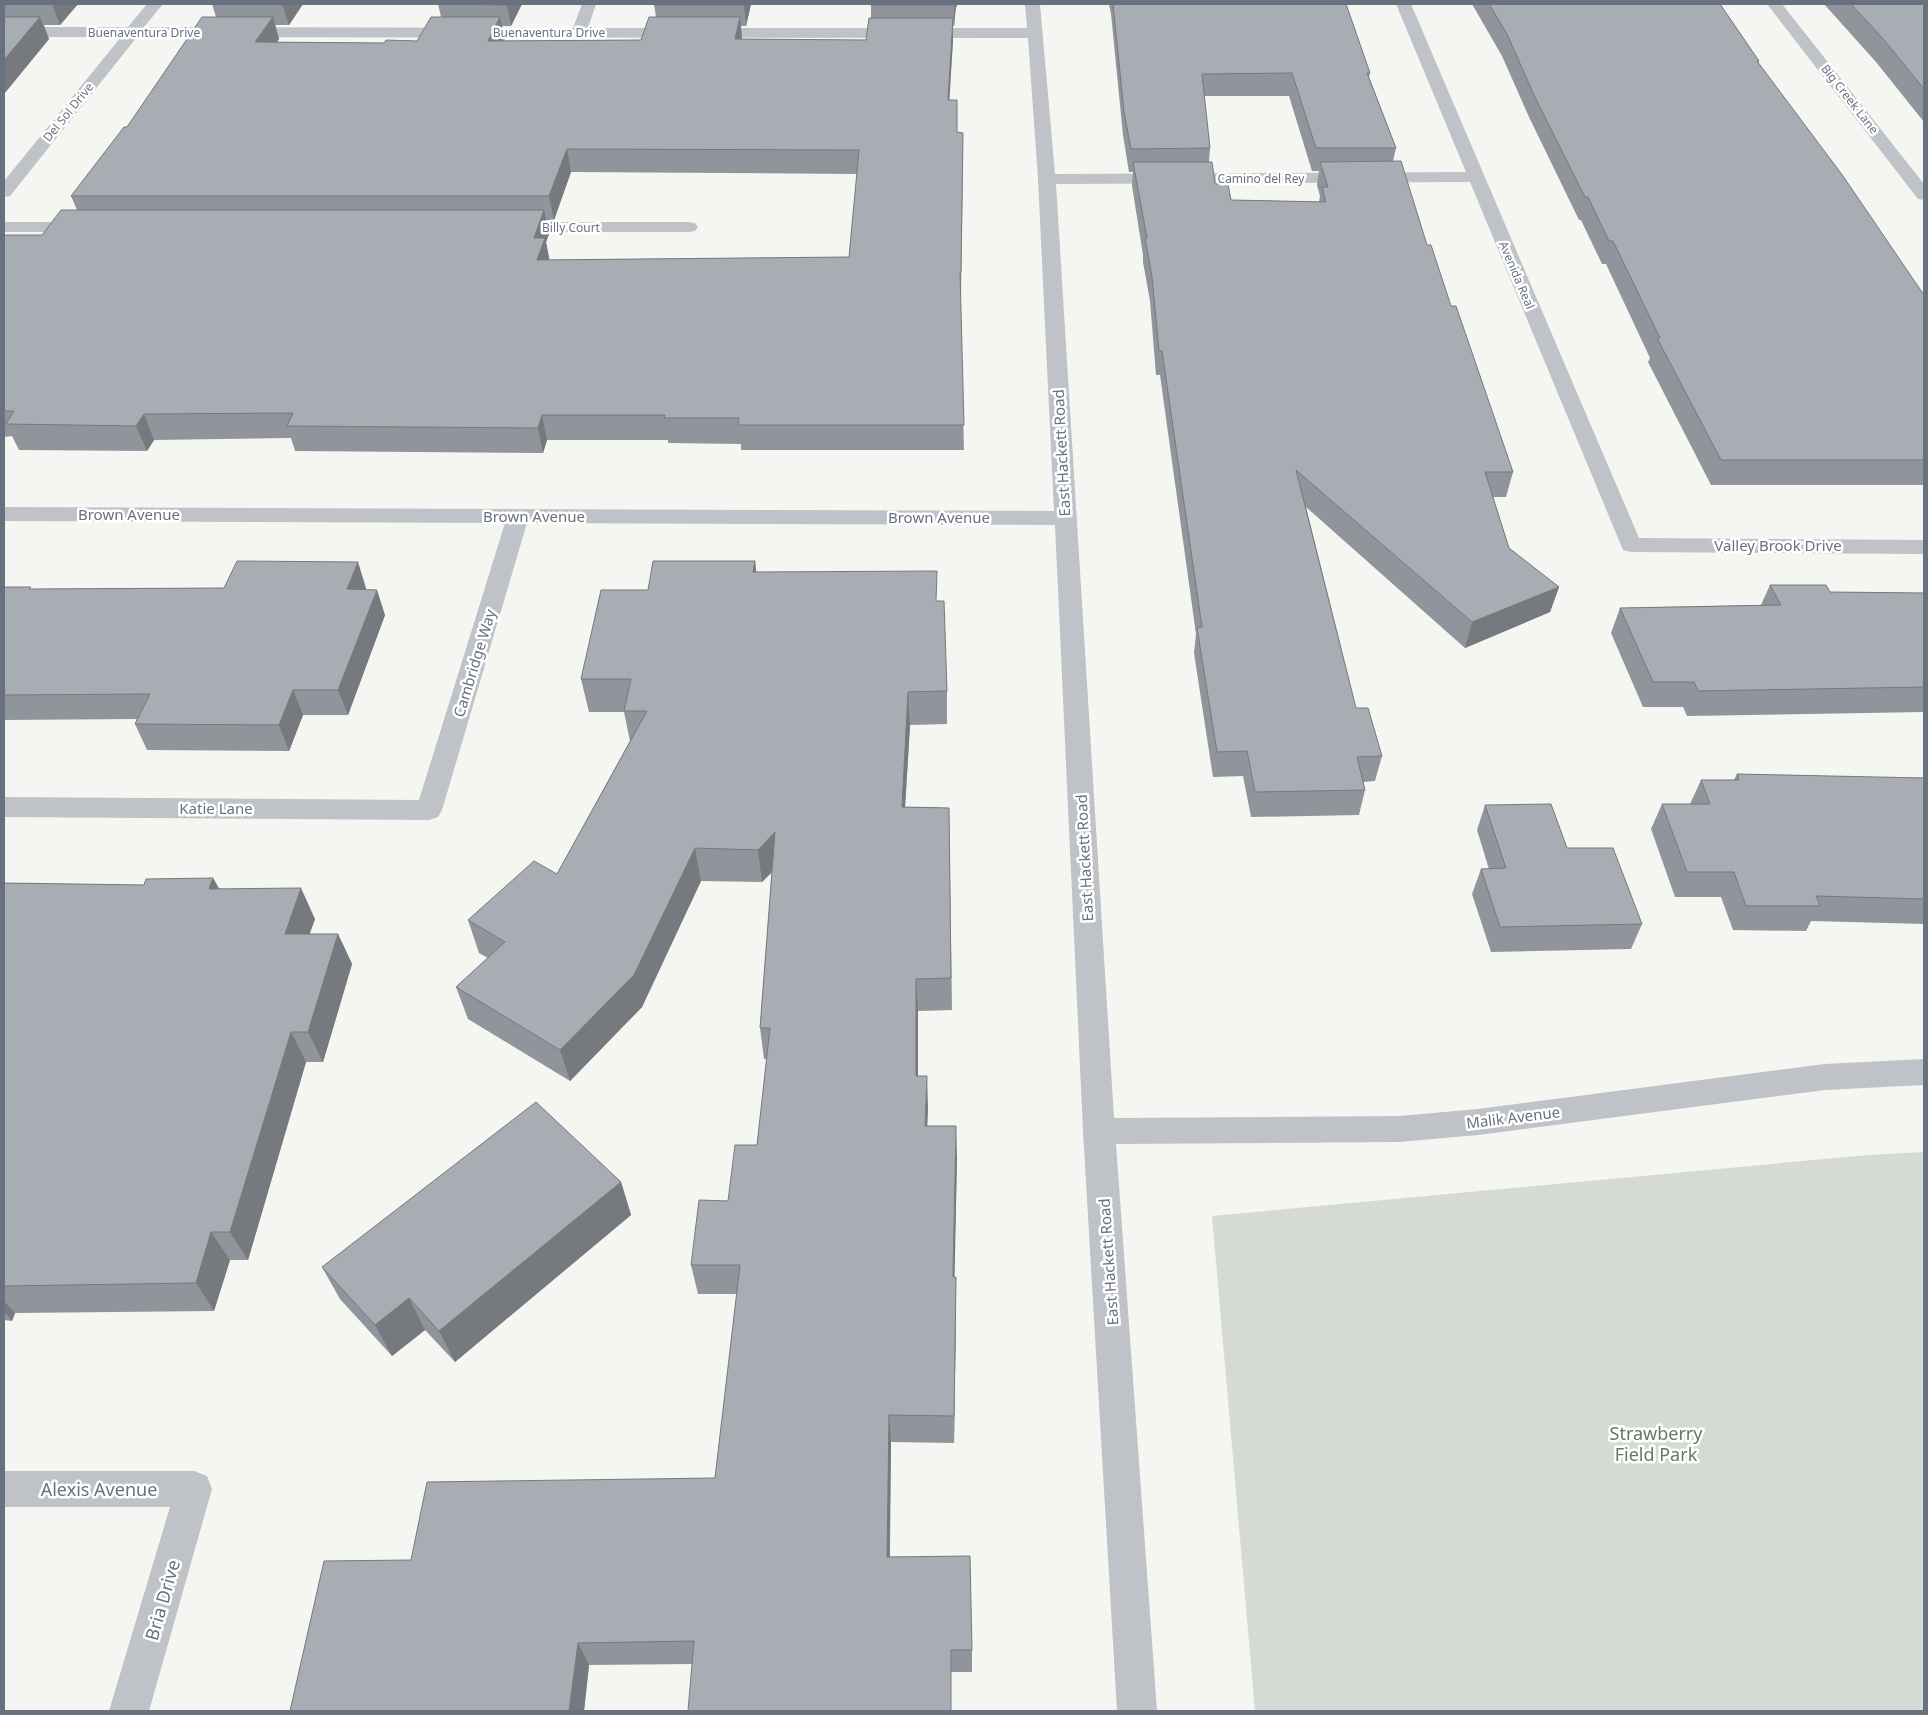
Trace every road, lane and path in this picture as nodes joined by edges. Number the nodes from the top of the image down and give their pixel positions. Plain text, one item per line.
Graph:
1 (155, 4) edge
2 (589, 4) edge
3 (1033, 4) edge
4 (1404, 4) edge
5 (1774, 4) edge
6 (4, 32) edge
7 (132, 32) junction
8 (579, 32) junction
9 (1034, 33) junction
10 (1476, 177) junction
11 (1047, 179) junction
12 (4, 192) edge
13 (1924, 195) edge
14 (4, 227) edge
15 (103, 227) edge
16 (490, 227) edge
17 (688, 227) dead end
18 (4, 514) edge
19 (518, 516) junction
20 (1064, 518) junction
21 (1631, 545) joint
22 (1924, 547) edge
23 (4, 807) edge
24 (429, 810) joint
25 (1924, 1072) edge
26 (1099, 1131) junction
27 (4, 1489) edge
28 (194, 1489) joint
29 (129, 1711) edge
30 (1137, 1711) edge

1 - 7 street, Del Sol Drive
2 - 8 street
3 - 9 street, East Hackett Road
4 - 10 street, Avenida Real
5 - 13 street, Big Creek Lane
6 - 7 street, Buenaventura Drive
7 - 8 street, Buenaventura Drive
7 - 12 street, Del Sol Drive
8 - 9 street, Buenaventura Drive
9 - 11 street, East Hackett Road
10 - 11 street, Camino del Rey
10 - 21 street, Avenida Real
11 - 20 street, East Hackett Road
14 - 15 street
16 - 17 street, Billy Court
18 - 19 street, Brown Avenue
19 - 20 street, Brown Avenue
19 - 24 street, Cambridge Way
20 - 26 street, East Hackett Road
21 - 22 street, Valley Brook Drive
23 - 24 street, Katie Lane
25 - 26 street, Malik Avenue
26 - 30 street, East Hackett Road
27 - 28 street, Alexis Avenue
28 - 29 street, Bria Drive

